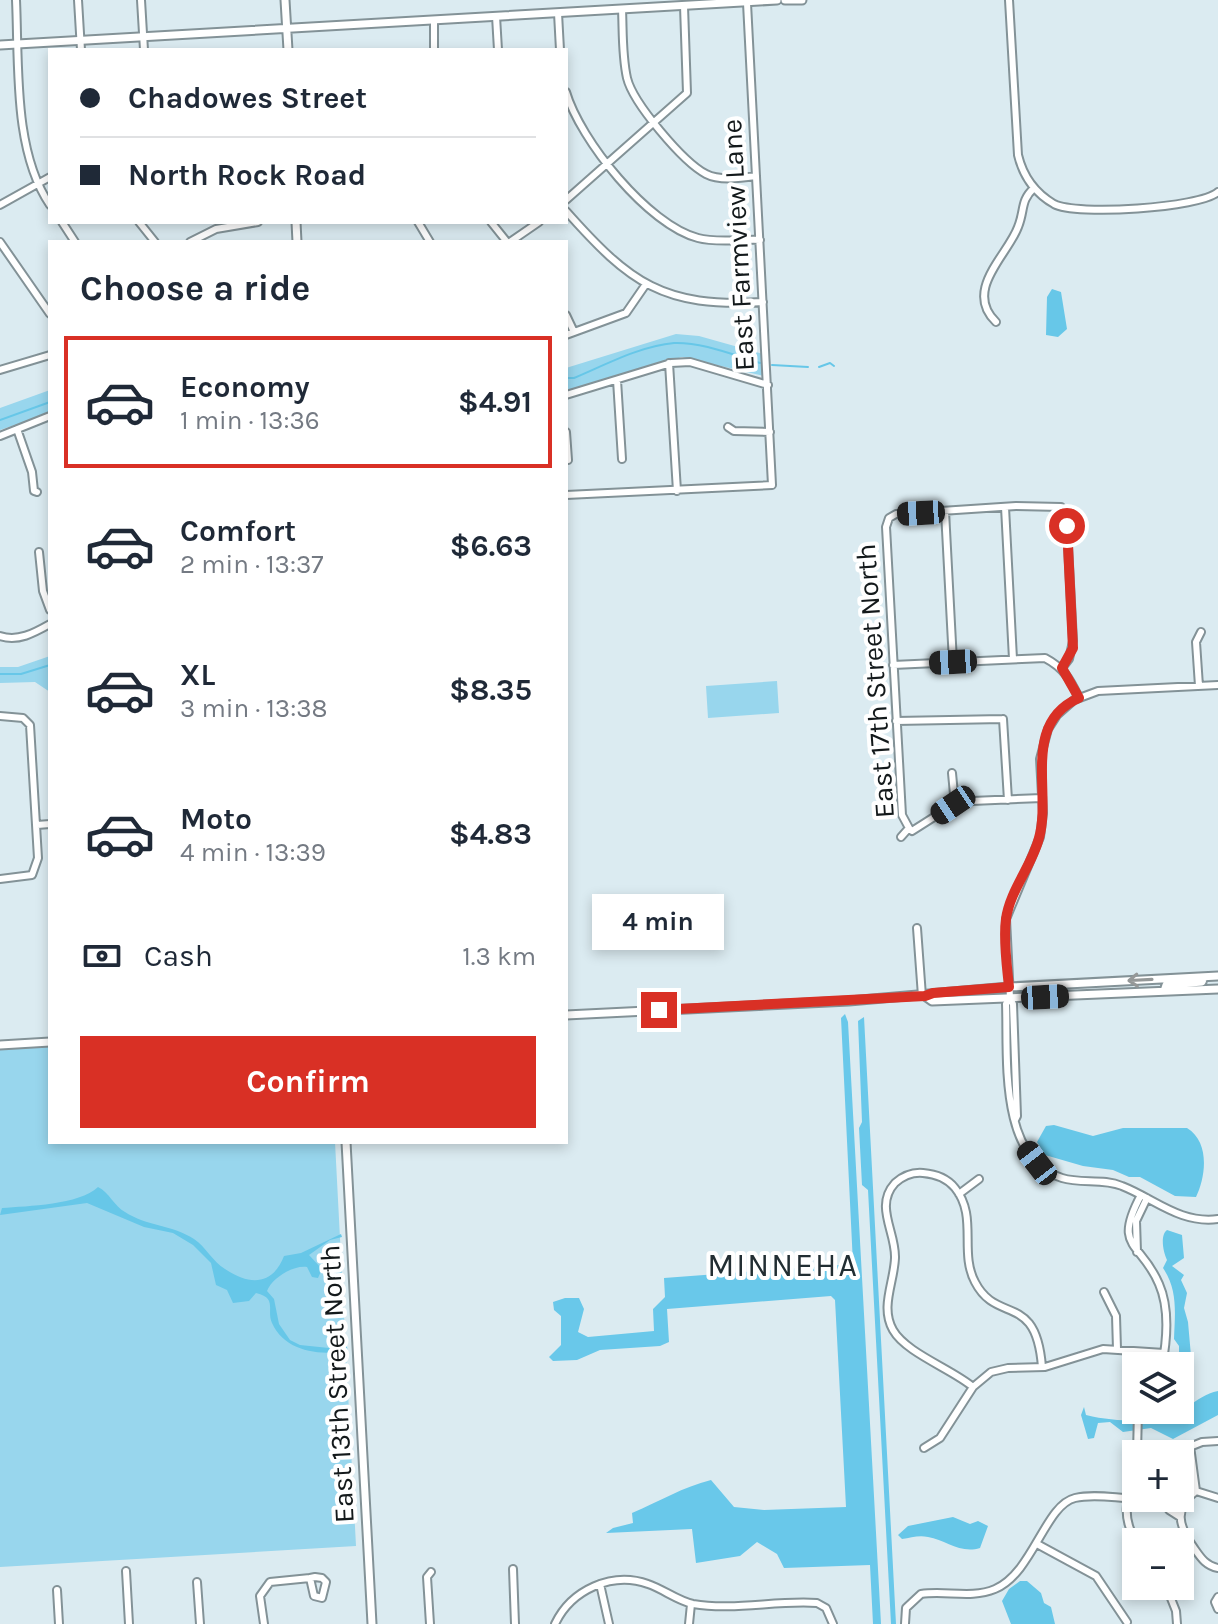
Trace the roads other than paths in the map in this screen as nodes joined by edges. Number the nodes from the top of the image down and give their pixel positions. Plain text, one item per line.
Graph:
1 (16, 0) edge
2 (78, 0) edge
3 (141, 0) edge
4 (285, 0) edge
5 (777, 0) edge
6 (785, 0) edge
7 (802, 0) edge
8 (1009, 0) edge
9 (747, 3) junction
10 (662, 4) edge
11 (684, 6) junction
12 (622, 9) junction
13 (558, 13) junction
14 (496, 16) junction
15 (434, 20) junction
16 (287, 27) junction
17 (143, 35) junction
18 (80, 39) junction
19 (18, 44) junction
20 (0, 45) edge
21 (81, 48) edge
22 (144, 48) edge
23 (288, 48) edge
24 (434, 48) edge
25 (498, 48) edge
26 (560, 48) edge
27 (568, 97) edge
28 (655, 123) junction
29 (609, 164) junction
30 (756, 176) junction
31 (48, 178) edge
32 (37, 184) junction
33 (1034, 188) junction
34 (1218, 192) edge
35 (568, 198) edge
36 (48, 202) edge
37 (0, 205) edge
38 (568, 213) edge
39 (141, 224) edge
40 (246, 224) edge
41 (493, 224) edge
42 (536, 224) edge
43 (153, 240) edge
44 (194, 240) edge
45 (506, 240) edge
46 (511, 240) edge
47 (760, 240) junction
48 (0, 242) edge
49 (646, 284) junction
50 (763, 302) junction
51 (48, 311) edge
52 (996, 322) dead end
53 (570, 333) edge
54 (48, 355) edge
55 (669, 363) junction
56 (1, 367) edge
57 (617, 380) junction
58 (768, 385) junction
59 (568, 394) edge
60 (48, 417) edge
61 (728, 427) dead end
62 (17, 429) junction
63 (770, 432) junction
64 (0, 436) edge
65 (622, 459) dead end
66 (677, 491) junction
67 (37, 492) dead end
68 (568, 495) edge
69 (1005, 507) junction
70 (945, 511) junction
71 (39, 552) dead end
72 (48, 605) edge
73 (48, 625) edge
74 (1201, 632) dead end
75 (0, 636) edge
76 (1013, 659) junction
77 (953, 662) junction
78 (893, 665) junction
79 (1062, 668) junction
80 (1218, 685) edge
81 (1199, 686) junction
82 (1079, 698) junction
83 (1011, 714) dead end
84 (0, 716) edge
85 (1003, 719) junction
86 (896, 721) junction
87 (952, 773) dead end
88 (1042, 798) junction
89 (1008, 800) junction
90 (955, 805) junction
91 (48, 824) edge
92 (37, 825) junction
93 (909, 828) junction
94 (901, 837) dead end
95 (0, 879) edge
96 (917, 928) dead end
97 (1218, 976) edge
98 (1204, 977) junction
99 (1009, 987) junction
100 (1217, 988) edge
101 (1164, 991) junction
102 (923, 996) junction
103 (1010, 998) junction
104 (568, 1015) edge
105 (48, 1042) edge
106 (0, 1045) edge
107 (346, 1144) edge
108 (979, 1179) dead end
109 (959, 1194) junction
110 (1144, 1196) junction
111 (1218, 1219) edge
112 (1104, 1292) dead end
113 (1117, 1349) junction
114 (1152, 1352) edge
115 (1164, 1352) edge
116 (1042, 1367) junction
117 (973, 1387) junction
118 (1218, 1441) edge
119 (1194, 1446) edge
120 (924, 1448) dead end
121 (1194, 1475) edge
122 (1196, 1491) joint
123 (1122, 1498) edge
124 (1218, 1498) edge
125 (1172, 1512) edge
126 (1181, 1512) edge
127 (1180, 1517) junction
128 (1037, 1544) junction
129 (513, 1569) dead end
130 (1218, 1570) edge
131 (126, 1571) dead end
132 (431, 1572) dead end
133 (310, 1578) dead end
134 (197, 1582) dead end
135 (600, 1584) junction
136 (57, 1590) dead end
137 (1218, 1597) edge
138 (1172, 1600) edge
139 (691, 1604) junction
140 (1218, 1609) edge
141 (1127, 1622) dead end
142 (59, 1624) edge
143 (129, 1624) edge
144 (200, 1624) edge
145 (264, 1624) edge
146 (372, 1624) edge
147 (430, 1624) edge
148 (515, 1624) edge
149 (555, 1624) edge
150 (609, 1624) edge
151 (689, 1624) edge
152 (833, 1624) edge
153 (905, 1624) edge
154 (1177, 1624) edge

1 - 19 street
2 - 18 street
3 - 17 street
4 - 16 main road
5 - 9 main road
6 - 7 main road
8 - 33 street
9 - 11 main road
9 - 30 street, East Farmview Lane
10 - 11 main road
10 - 12 main road
11 - 28 street
12 - 13 main road
12 - 28 street
13 - 14 main road
13 - 26 street
14 - 15 main road
14 - 25 street
15 - 16 main road
15 - 24 street
16 - 17 main road
16 - 23 main road
17 - 18 main road
17 - 22 street
18 - 19 main road
18 - 21 street
19 - 20 main road
19 - 32 street
27 - 29 street
28 - 29 street
28 - 30 street
29 - 35 street
29 - 47 street
30 - 47 street, East Farmview Lane
31 - 32 street
32 - 36 street
32 - 37 street
33 - 34 street
33 - 52 street
38 - 49 street
39 - 43 street
40 - 44 street
41 - 45 street
42 - 46 street
47 - 50 street, East Farmview Lane
48 - 51 street
49 - 50 street
49 - 53 street
50 - 58 street, East Farmview Lane
54 - 56 street
55 - 57 street
55 - 58 street
55 - 66 street
57 - 59 street
57 - 65 street
58 - 63 street, East Farmview Lane
60 - 62 street
61 - 63 street
62 - 64 street
62 - 67 street
63 - 66 street, East Farmview Lane
66 - 68 street
69 - 70 street
69 - 76 street
69 - 79 street
70 - 77 street
70 - 78 street, East 17th Street North
71 - 72 street
73 - 75 street
74 - 81 street
76 - 77 street
76 - 79 street
77 - 78 street
78 - 86 street, East 17th Street North
79 - 82 street
80 - 81 street
81 - 82 street
82 - 88 street
83 - 85 street
84 - 92 street
85 - 86 street
85 - 89 street
86 - 93 street, East 17th Street North
87 - 90 street
88 - 89 street
88 - 99 street
89 - 90 street
90 - 93 street
91 - 92 street
92 - 95 street
93 - 94 street, East 17th Street North
96 - 102 street
97 - 98 main road
98 -> 99 main road
98 - 101 main road
99 - 102 main road
99 - 103 street
100 - 101 main road
101 - 103 main road
102 - 103 main road
102 - 104 main road
103 - 110 street
105 - 106 main road
107 - 146 main road, East 13th Street North
108 - 109 street
109 - 116 street
109 - 117 street
110 - 111 street
110 - 115 street
112 - 113 street
113 - 114 street
113 - 116 street
116 - 117 street
117 - 120 street
118 - 119 street
121 - 122 street
122 - 124 street
123 - 128 street
125 - 127 street
126 - 127 street
127 - 130 street
128 - 141 street
128 - 153 street
129 - 148 street
131 - 143 street
132 - 147 street
133 - 145 street
134 - 144 street
135 - 139 street
135 - 149 street
135 - 150 street
136 - 142 street
137 - 140 street
138 - 154 street
139 - 151 street
139 - 152 street

